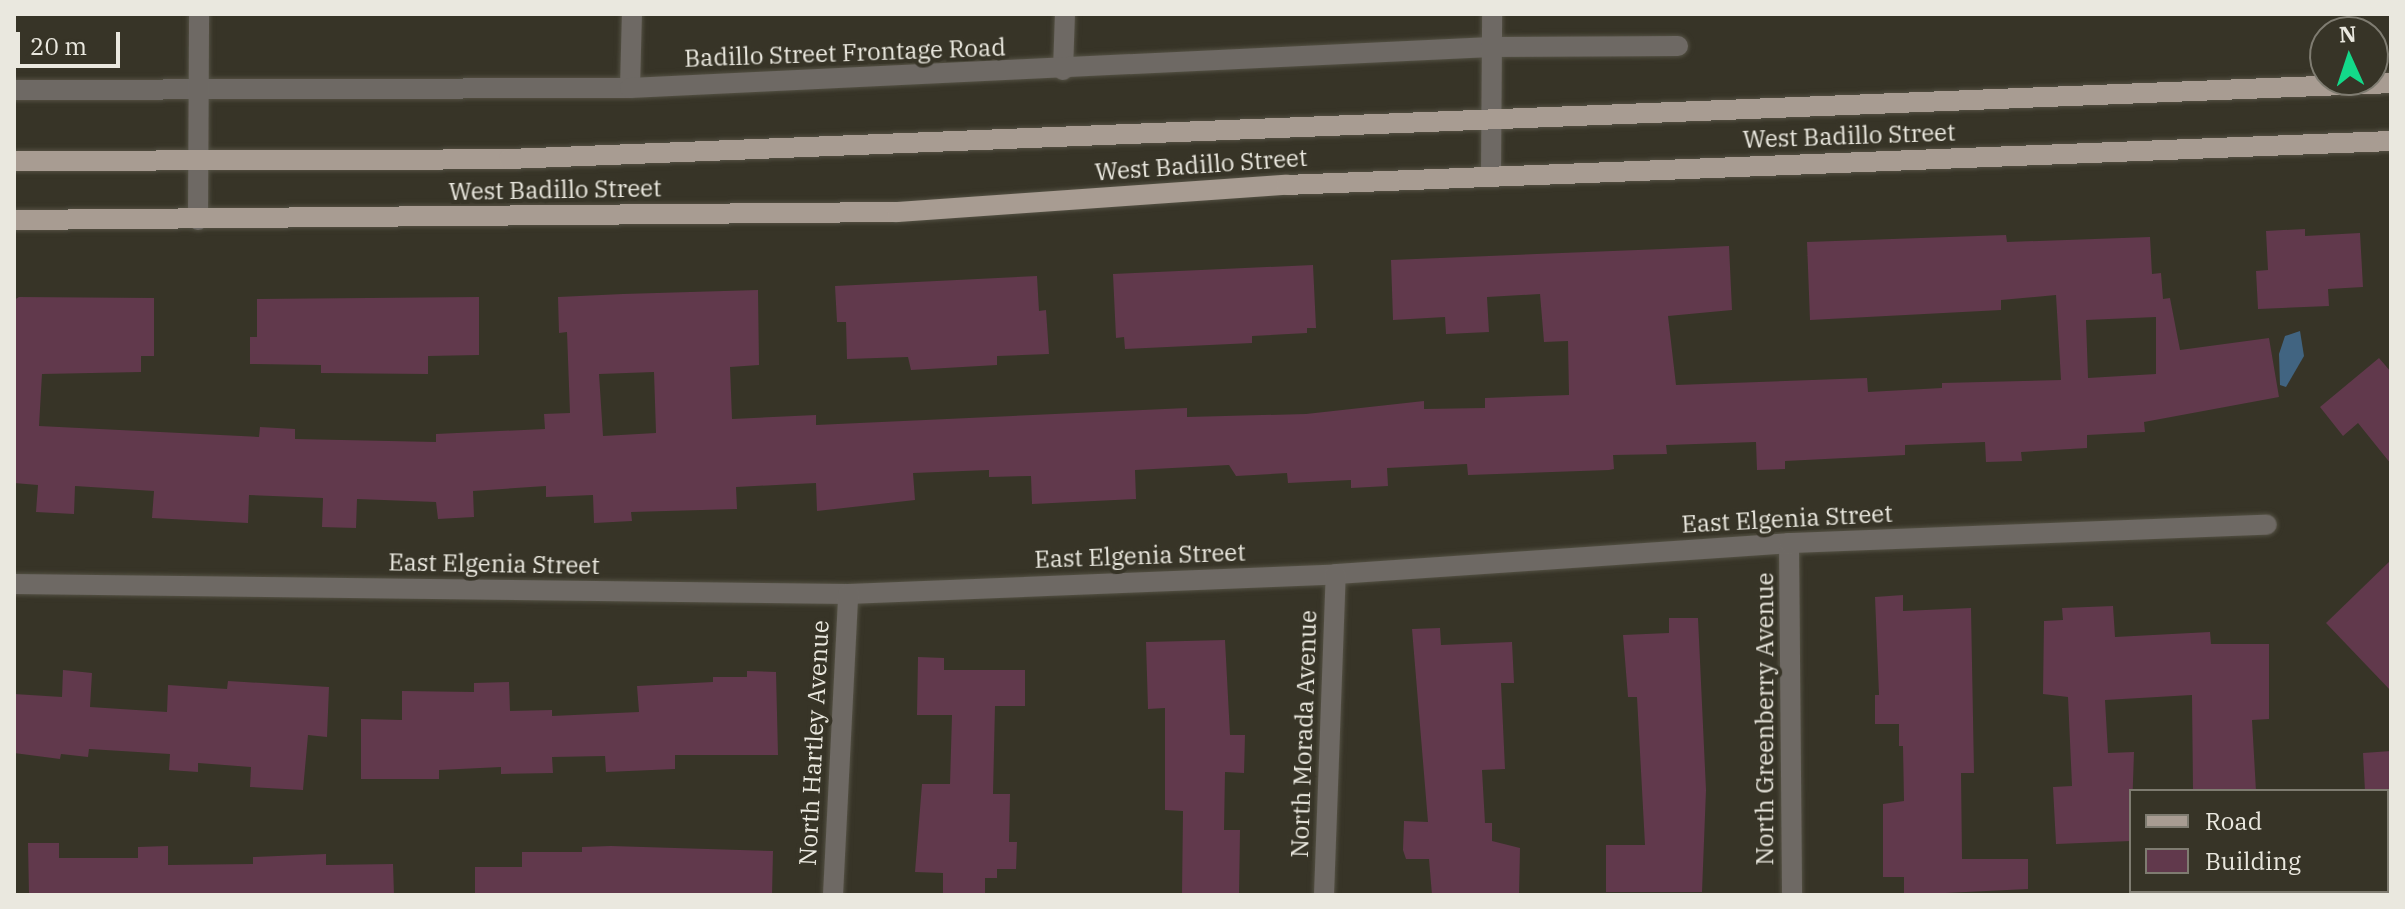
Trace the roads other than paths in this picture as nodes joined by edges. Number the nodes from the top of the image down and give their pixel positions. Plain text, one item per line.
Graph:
1 (199, 14) edge
2 (632, 14) edge
3 (1065, 14) edge
4 (1492, 14) edge
5 (1678, 46) dead end
6 (1491, 47) junction
7 (1063, 70) junction
8 (2391, 83) edge
9 (630, 88) junction
10 (14, 90) edge
11 (197, 91) junction
12 (1490, 120) junction
13 (2391, 141) edge
14 (14, 161) edge
15 (198, 161) junction
16 (1491, 176) junction
17 (14, 220) edge
18 (198, 220) junction
19 (2267, 525) dead end
20 (1789, 543) junction
21 (1336, 574) junction
22 (14, 584) edge
23 (848, 594) junction
24 (833, 895) edge
25 (1324, 895) edge
26 (1792, 895) edge

1 - 11 street
2 - 9 street
3 - 7 street
4 - 6 street
5 - 6 street, Badillo Street Frontage Road
6 - 7 street, Badillo Street Frontage Road
6 - 12 street
7 - 9 street, Badillo Street Frontage Road
8 - 12 main road, West Badillo Street
9 - 11 street, Badillo Street Frontage Road
10 - 11 street, Badillo Street Frontage Road
11 - 15 street
12 - 15 main road, West Badillo Street
12 - 16 street
13 - 16 main road, West Badillo Street
14 - 15 main road, West Badillo Street
15 - 18 street
16 - 18 main road, West Badillo Street
17 - 18 main road, West Badillo Street
19 - 20 street, East Elgenia Street
20 - 21 street, East Elgenia Street
20 - 26 street, North Greenberry Avenue
21 - 23 street, East Elgenia Street
21 - 25 street, North Morada Avenue
22 - 23 street, East Elgenia Street
23 - 24 street, North Hartley Avenue

